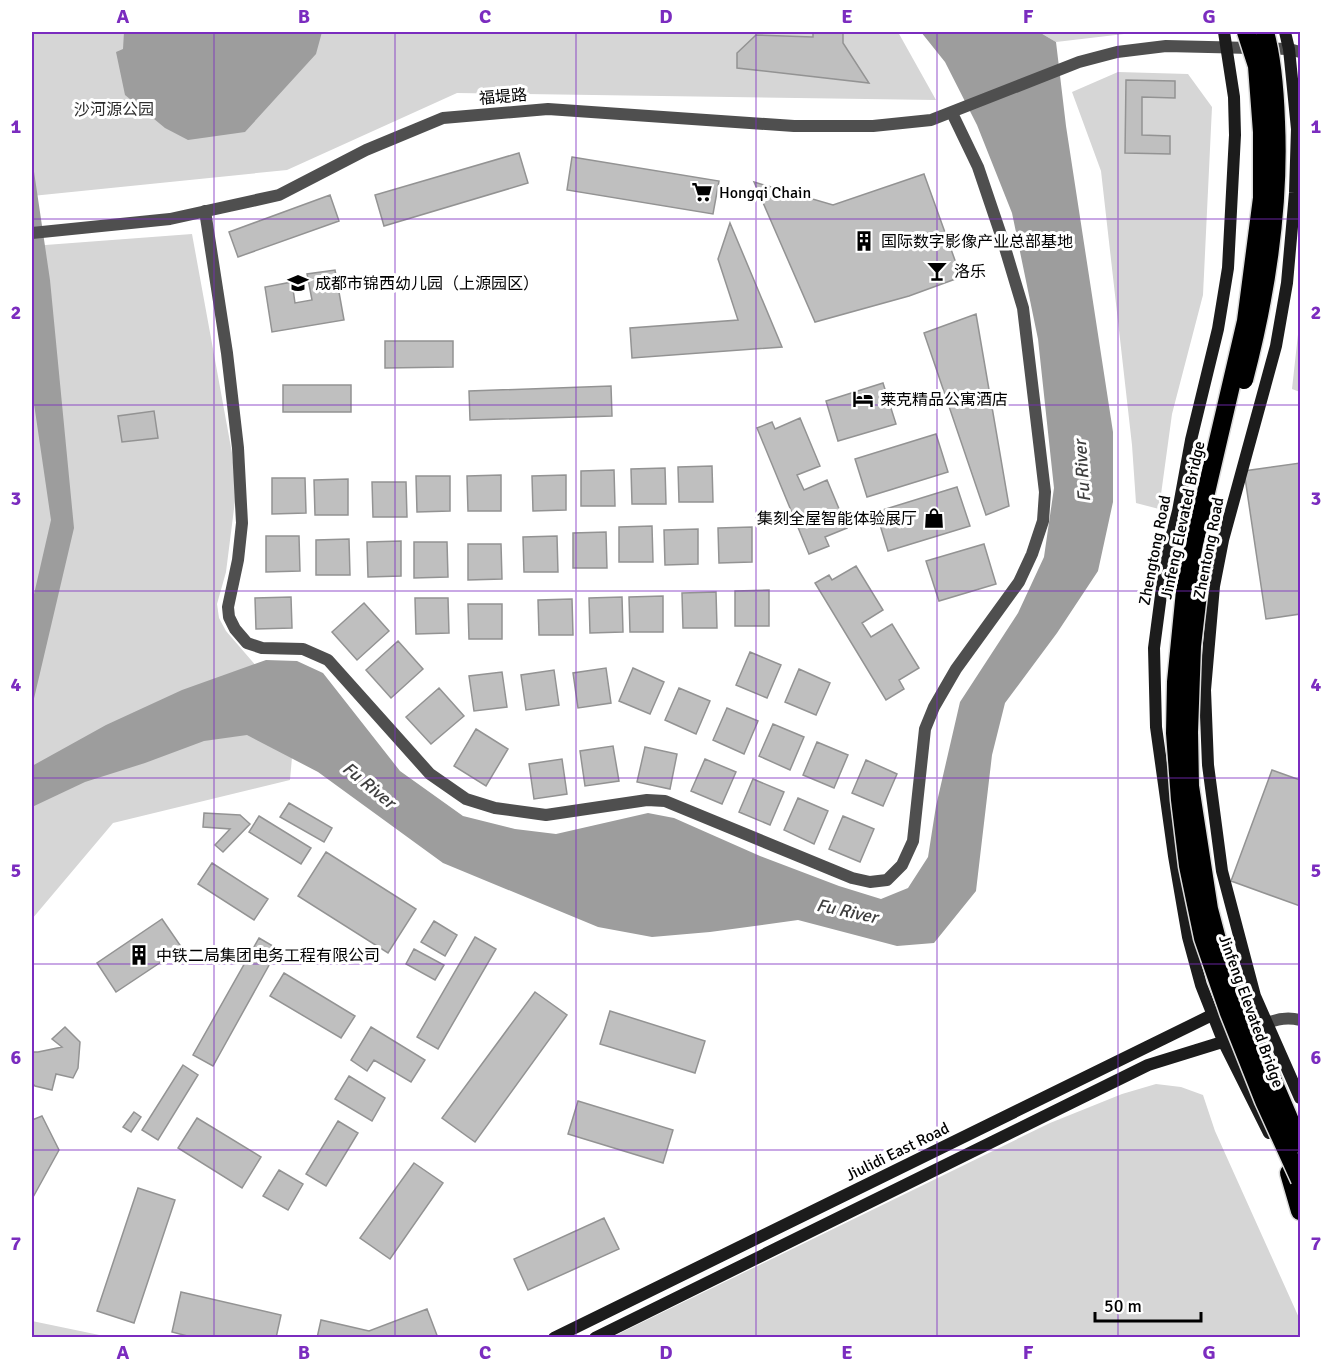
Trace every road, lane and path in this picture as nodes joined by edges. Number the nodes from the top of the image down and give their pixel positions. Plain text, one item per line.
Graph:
1 (1224, 32) edge
2 (1246, 32) edge
3 (1265, 32) edge
4 (1286, 32) edge
5 (1226, 48) junction
6 (1295, 50) edge
7 (952, 113) junction
8 (205, 211) junction
9 (32, 233) edge
10 (1255, 996) junction
11 (1212, 1015) junction
12 (1300, 1020) edge
13 (1266, 1024) junction
14 (1224, 1043) junction
15 (1300, 1098) edge
16 (1300, 1144) edge
17 (1295, 1176) edge
18 (1300, 1197) edge
19 (1300, 1211) edge
20 (554, 1338) edge
21 (595, 1338) edge

1 - 5 main road, Zhengtong Road
2 - 17 highway, Jinfeng Elevated Bridge, bridge
3 - 16 highway, Jinfeng Elevated Bridge, bridge
4 - 6 main road, Zhentong Road
5 - 6 street
5 - 7 street, 福堤路
5 - 11 main road, Zhengtong Road
6 - 10 main road, Zhentong Road
7 - 8 street, 福堤路
7 - 8 street
8 - 9 street, 福堤路
10 - 11 main road, Jiulidi East Road
10 - 13 main road, Zhentong Road
11 - 14 main road, Zhengtong Road
11 - 20 main road, Jiulidi East Road
12 - 13 street
13 - 14 main road
13 - 15 main road, Zhentong Road
14 - 17 main road, Zhengtong Road
14 - 21 main road
17 - 18 main road, Zhengtong Road
17 - 19 highway, Jinfeng Elevated Bridge

